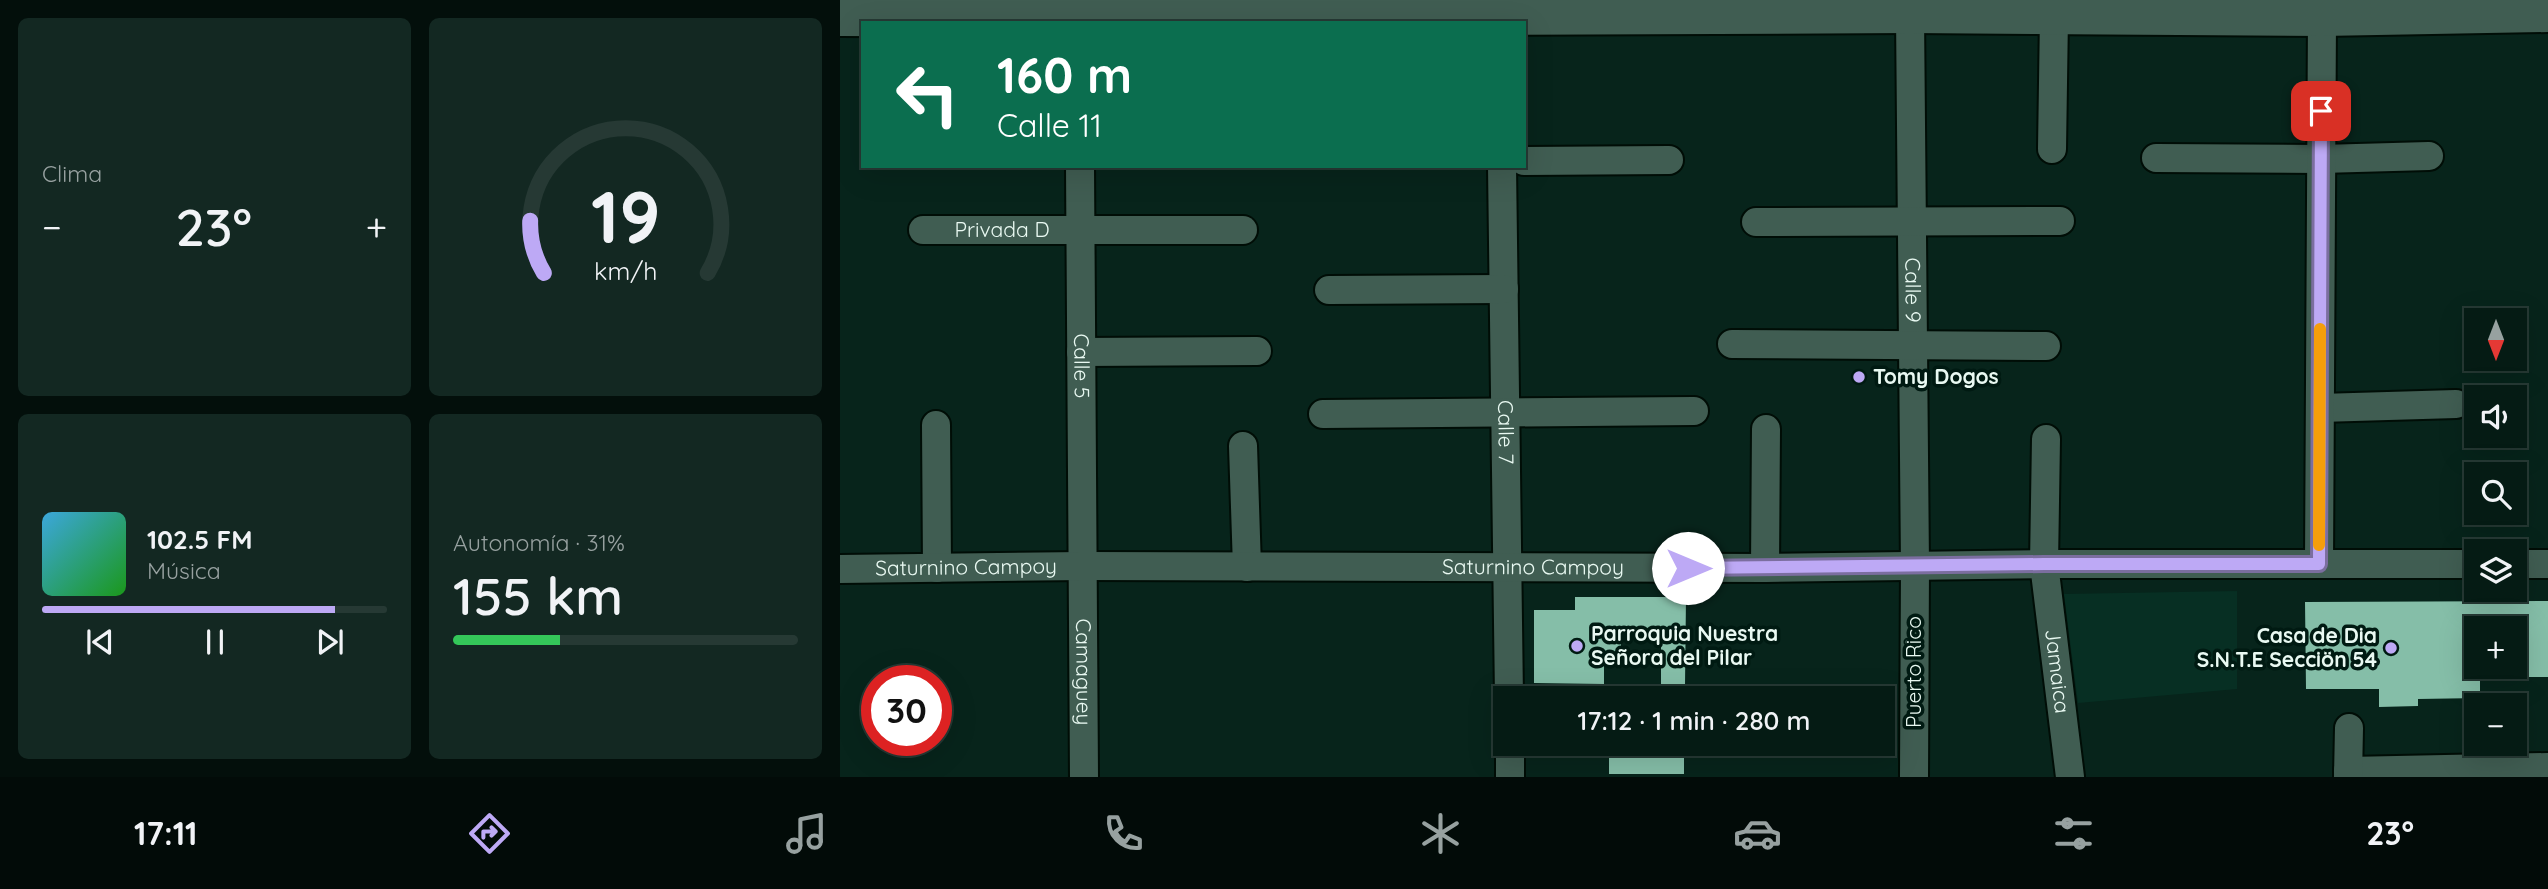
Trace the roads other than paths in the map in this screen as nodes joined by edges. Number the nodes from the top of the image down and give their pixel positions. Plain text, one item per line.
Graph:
1 (1708, 7) edge
2 (2377, 7) edge
3 (1427, 8) edge
4 (2115, 8) edge
5 (1156, 9) edge
6 (1302, 9) edge
7 (2537, 9) edge
8 (861, 11) edge
9 (1910, 14) junction
10 (2054, 16) junction
11 (2322, 16) junction
12 (1079, 20) edge
13 (1500, 20) edge
14 (2052, 149) dead end
15 (2429, 156) dead end
16 (2157, 158) dead end
17 (2321, 159) junction
18 (1669, 160) dead end
19 (1526, 161) edge
20 (1080, 168) edge
21 (1502, 168) edge
22 (2060, 221) dead end
23 (1756, 222) dead end
24 (1912, 222) junction
25 (923, 229) dead end
26 (1243, 229) dead end
27 (1081, 231) junction
28 (1504, 289) junction
29 (1329, 290) dead end
30 (1732, 344) dead end
31 (1913, 345) junction
32 (2046, 346) dead end
33 (1257, 351) dead end
34 (1081, 352) junction
35 (2456, 404) dead end
36 (2320, 408) junction
37 (1694, 411) dead end
38 (1505, 412) junction
39 (1323, 414) dead end
40 (936, 425) dead end
41 (1766, 429) dead end
42 (2046, 439) dead end
43 (1244, 446) dead end
44 (2044, 564) junction
45 (2319, 564) junction
46 (2464, 564) edge
47 (2527, 564) edge
48 (2548, 564) edge
49 (1083, 566) junction
50 (1247, 567) junction
51 (1915, 567) junction
52 (937, 568) junction
53 (1507, 568) junction
54 (1765, 568) junction
55 (840, 569) edge
56 (1509, 686) edge
57 (2349, 728) dead end
58 (1510, 756) edge
59 (2548, 767) edge
60 (2348, 774) edge
61 (1084, 777) edge
62 (1510, 777) edge
63 (1914, 777) edge
64 (2070, 777) edge

1 - 9 street
1 - 13 street
2 - 7 street
2 - 11 street
3 - 6 street
3 - 13 street
4 - 10 street
4 - 11 street
5 - 6 street
5 - 12 street
8 - 12 street
9 - 10 street
9 - 24 street, Calle 9
10 - 14 street
11 - 17 street
15 - 17 street
16 - 17 street
17 - 36 street
18 - 19 street
20 - 27 street, Calle 5
21 - 28 street, Calle 7
22 - 24 street
23 - 24 street
24 - 31 street, Calle 9
25 - 27 street, Privada D
26 - 27 street, Privada D
27 - 34 street, Calle 5
28 - 29 street
28 - 38 street, Calle 7
30 - 31 street
31 - 32 street
31 - 51 street, Calle 9
33 - 34 street
34 - 49 street, Calle 5
35 - 36 street
36 - 45 street
37 - 38 street
38 - 39 street
38 - 53 street, Calle 7
40 - 52 street
41 - 54 street
42 - 44 street, Jamaica
43 - 50 street
44 - 45 street, Saturnino Campoy
44 - 51 street, Saturnino Campoy
44 - 64 street, Jamaica
45 - 46 street, Saturnino Campoy
47 - 48 street
49 - 50 street, Saturnino Campoy
49 - 52 street, Saturnino Campoy
49 - 61 street, Camaguey
50 - 53 street, Saturnino Campoy
51 - 54 street, Saturnino Campoy
51 - 63 street, Puerto Rico
52 - 55 street, Saturnino Campoy
53 - 54 street, Saturnino Campoy
53 - 56 street, Calle 7
57 - 60 street
58 - 62 street
59 - 60 street

